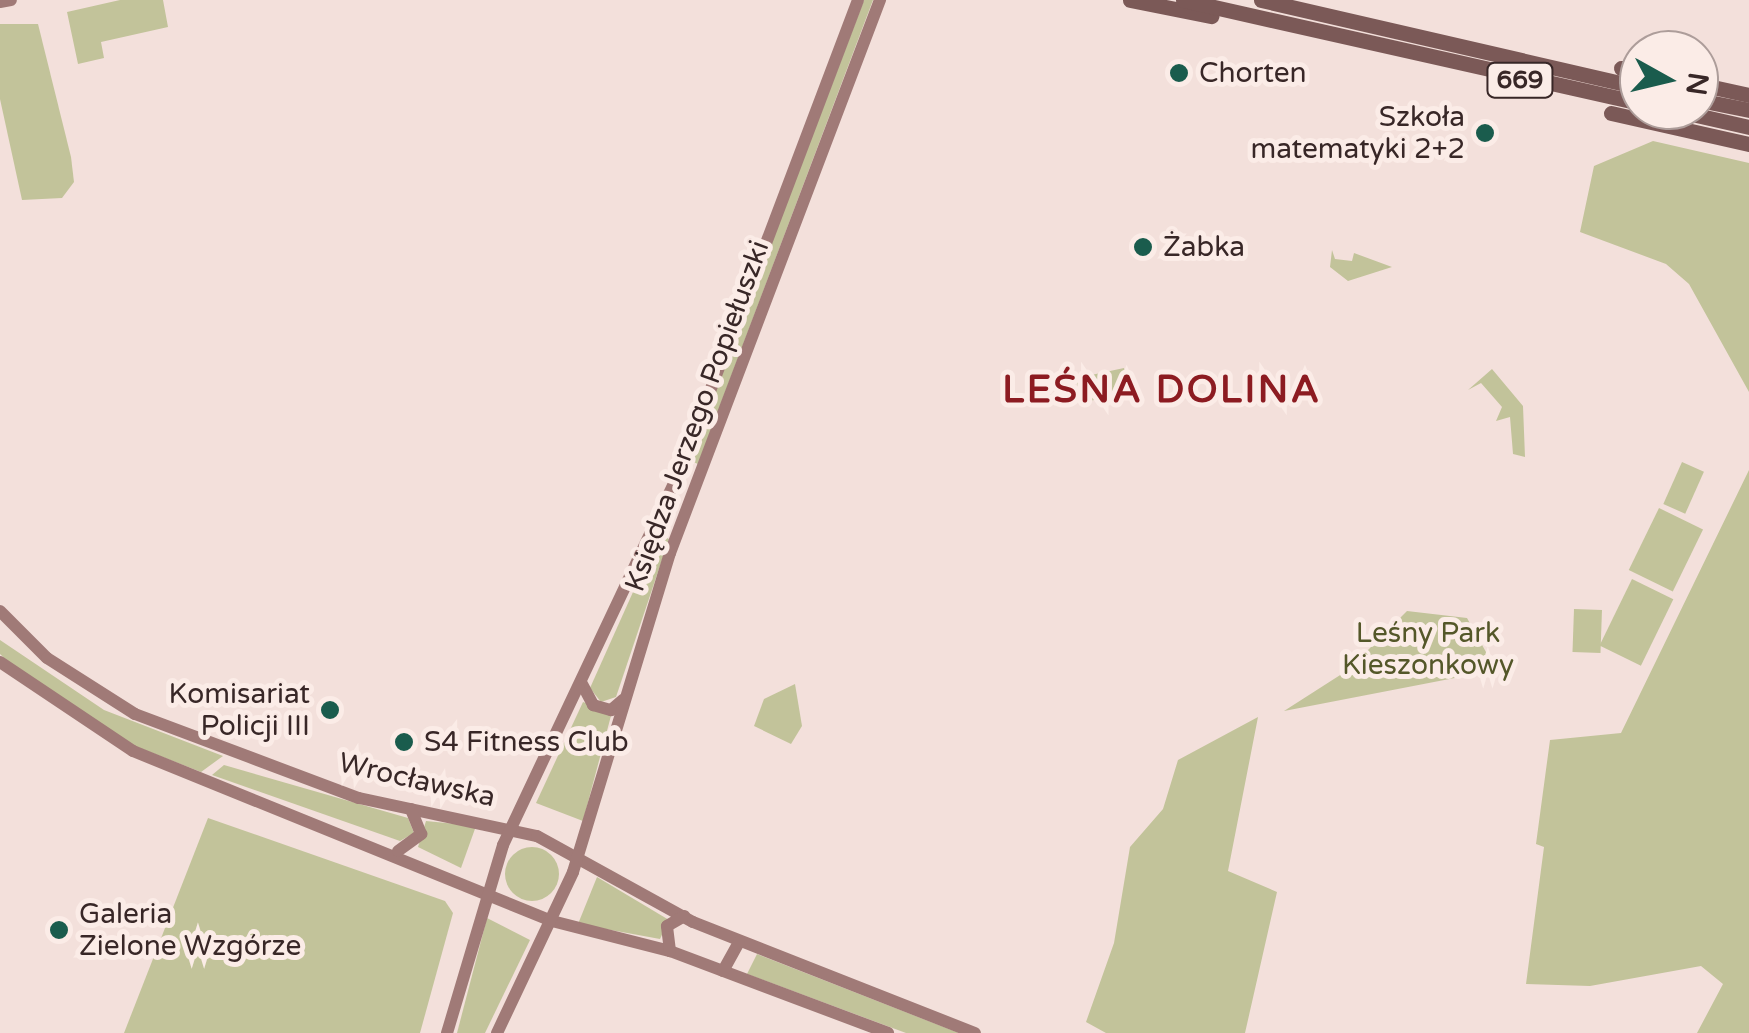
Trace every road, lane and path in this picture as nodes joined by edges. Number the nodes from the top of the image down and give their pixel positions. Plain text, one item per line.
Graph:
1 (11, 0) edge
2 (858, 0) edge
3 (880, 0) edge
4 (1130, 0) edge
5 (1184, 0) edge
6 (1263, 0) edge
7 (0, 2) edge
8 (1264, 22) junction
9 (1619, 82) edge
10 (1719, 88) edge
11 (1749, 95) edge
12 (1619, 98) edge
13 (1719, 104) edge
14 (1749, 110) edge
15 (1611, 112) dead end
16 (1719, 120) edge
17 (1749, 126) edge
18 (1749, 144) edge
19 (680, 468) junction
20 (699, 478) junction
21 (1, 616) edge
22 (0, 662) edge
23 (582, 681) junction
24 (625, 698) junction
25 (409, 808) junction
26 (512, 828) junction
27 (398, 852) junction
28 (579, 854) junction
29 (488, 892) junction
30 (684, 916) junction
31 (552, 921) junction
32 (739, 942) junction
33 (670, 951) junction
34 (723, 970) junction
35 (447, 1033) edge
36 (497, 1033) edge
37 (888, 1033) edge
38 (975, 1033) edge

1 - 7 main road
2 - 19 main road, Księdza Jerzego Popiełuszki
3 - 20 main road, Księdza Jerzego Popiełuszki
4 - 8 main road
5 - 8 main road, 669
6 - 9 main road, 669
8 - 12 main road, 669
10 - 11 main road
13 - 14 main road
15 - 18 main road
16 - 17 main road
19 - 20 main road
19 - 23 main road, Księdza Jerzego Popiełuszki
20 - 24 main road, Księdza Jerzego Popiełuszki
21 - 25 main road, Wrocławska
22 - 27 main road
23 - 24 main road
23 - 26 main road, Księdza Jerzego Popiełuszki
24 - 28 main road, Księdza Jerzego Popiełuszki
25 - 26 main road, Wrocławska
25 - 27 main road
26 - 28 main road, Wrocławska
26 - 29 main road, Księdza Jerzego Popiełuszki
27 - 29 main road
28 - 30 main road, Wrocławska
28 - 31 main road, Księdza Jerzego Popiełuszki
29 - 31 main road
29 - 35 main road
30 - 32 main road, Wrocławska
30 - 33 main road
31 - 33 main road
31 - 36 main road
32 - 34 main road
32 - 38 main road, Wrocławska
33 - 34 main road
34 - 37 main road

